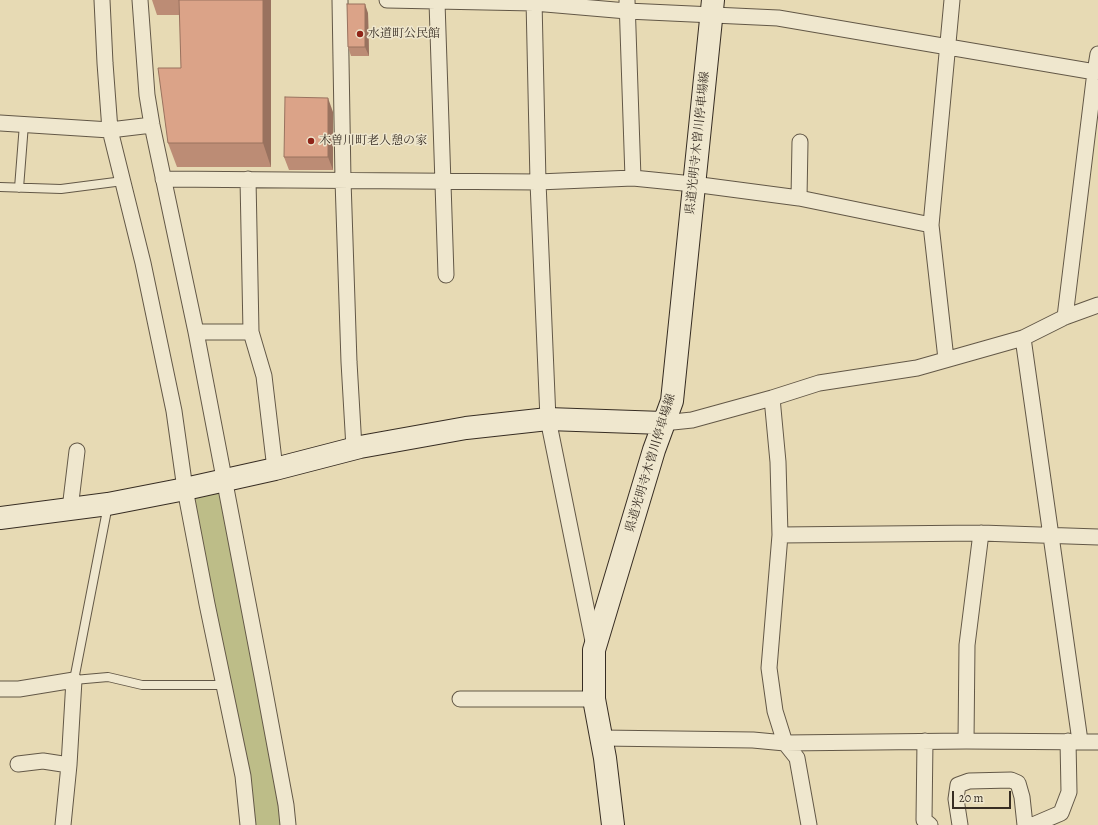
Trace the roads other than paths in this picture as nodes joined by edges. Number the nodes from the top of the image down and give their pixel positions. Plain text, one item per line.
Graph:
1 (102, 0) edge
2 (140, 0) edge
3 (340, 0) edge
4 (388, 0) edge
5 (952, 0) edge
6 (437, 2) junction
7 (534, 2) edge
8 (627, 5) edge
9 (712, 8) edge
10 (947, 46) junction
11 (1098, 54) edge
12 (1094, 72) junction
13 (0, 122) edge
14 (24, 124) junction
15 (152, 126) junction
16 (110, 130) junction
17 (800, 142) dead end
18 (633, 178) junction
19 (163, 179) junction
20 (248, 179) junction
21 (343, 180) junction
22 (123, 181) junction
23 (442, 181) junction
24 (538, 182) junction
25 (694, 184) junction
26 (0, 187) edge
27 (19, 188) junction
28 (799, 198) junction
29 (931, 225) junction
30 (446, 275) dead end
31 (1098, 304) edge
32 (1065, 317) junction
33 (196, 332) junction
34 (251, 332) junction
35 (1023, 338) junction
36 (946, 359) junction
37 (772, 398) junction
38 (548, 419) junction
39 (663, 423) junction
40 (354, 448) junction
41 (77, 451) dead end
42 (275, 468) junction
43 (224, 480) junction
44 (185, 489) junction
45 (108, 504) junction
46 (70, 509) junction
47 (0, 518) edge
48 (981, 533) junction
49 (780, 535) junction
50 (1050, 535) junction
51 (1098, 537) edge
52 (594, 650) junction
53 (74, 680) junction
54 (224, 685) junction
55 (0, 689) edge
56 (460, 699) dead end
57 (594, 699) junction
58 (601, 738) junction
59 (925, 741) junction
60 (966, 741) junction
61 (1074, 741) junction
62 (785, 742) junction
63 (1098, 742) edge
64 (18, 764) dead end
65 (69, 765) junction
66 (63, 825) edge
67 (248, 825) edge
68 (288, 825) edge
69 (613, 825) edge
70 (809, 825) edge
71 (930, 825) edge
72 (960, 825) edge
73 (1025, 825) edge
74 (1033, 825) edge

1 - 16 street
2 - 15 street
3 - 21 street
4 - 6 street
5 - 10 street
6 - 7 street
6 - 23 street
7 - 8 street
7 - 24 street
8 - 9 street
8 - 18 street
9 - 10 street
9 - 25 main road, 県道光明寺木曽川停車場線
10 - 12 street
10 - 29 street
11 - 12 street
12 - 32 street
13 - 14 street
14 - 16 street
14 - 27 lane
15 - 16 street
15 - 19 street
16 - 22 street
17 - 28 street
18 - 24 street
18 - 25 street
19 - 20 street
19 - 33 street
20 - 21 street
20 - 34 street
21 - 23 street
21 - 40 street
22 - 27 lane
22 - 44 street
23 - 24 street
23 - 30 street
24 - 38 street
25 - 28 street
25 - 39 main road, 県道光明寺木曽川停車場線
26 - 27 lane
28 - 29 street
29 - 36 street
31 - 32 street
32 - 35 street
33 - 34 street
33 - 43 street
34 - 42 street
35 - 36 street
35 - 50 street
36 - 37 street
37 - 39 street
37 - 49 street
38 - 39 main road
38 - 40 main road
38 - 52 street
39 - 52 main road, 県道光明寺木曽川停車場線
40 - 42 main road
41 - 46 street
42 - 43 main road
43 - 44 main road
43 - 68 street
44 - 45 main road
44 - 54 street
45 - 46 main road
45 - 53 lane
46 - 47 main road
48 - 49 street
48 - 50 street
48 - 60 street
49 - 62 street
50 - 51 street
50 - 61 street
52 - 57 main road, 県道光明寺木曽川停車場線
53 - 54 lane
53 - 55 street
53 - 65 street
54 - 67 street
56 - 57 street
57 - 58 main road, 県道光明寺木曽川停車場線
58 - 62 street
58 - 69 main road, 県道光明寺木曽川停車場線
59 - 60 street
59 - 62 street
59 - 71 street
60 - 61 street
61 - 63 street
61 - 74 street
62 - 70 street
64 - 65 street
65 - 66 street
72 - 73 street

